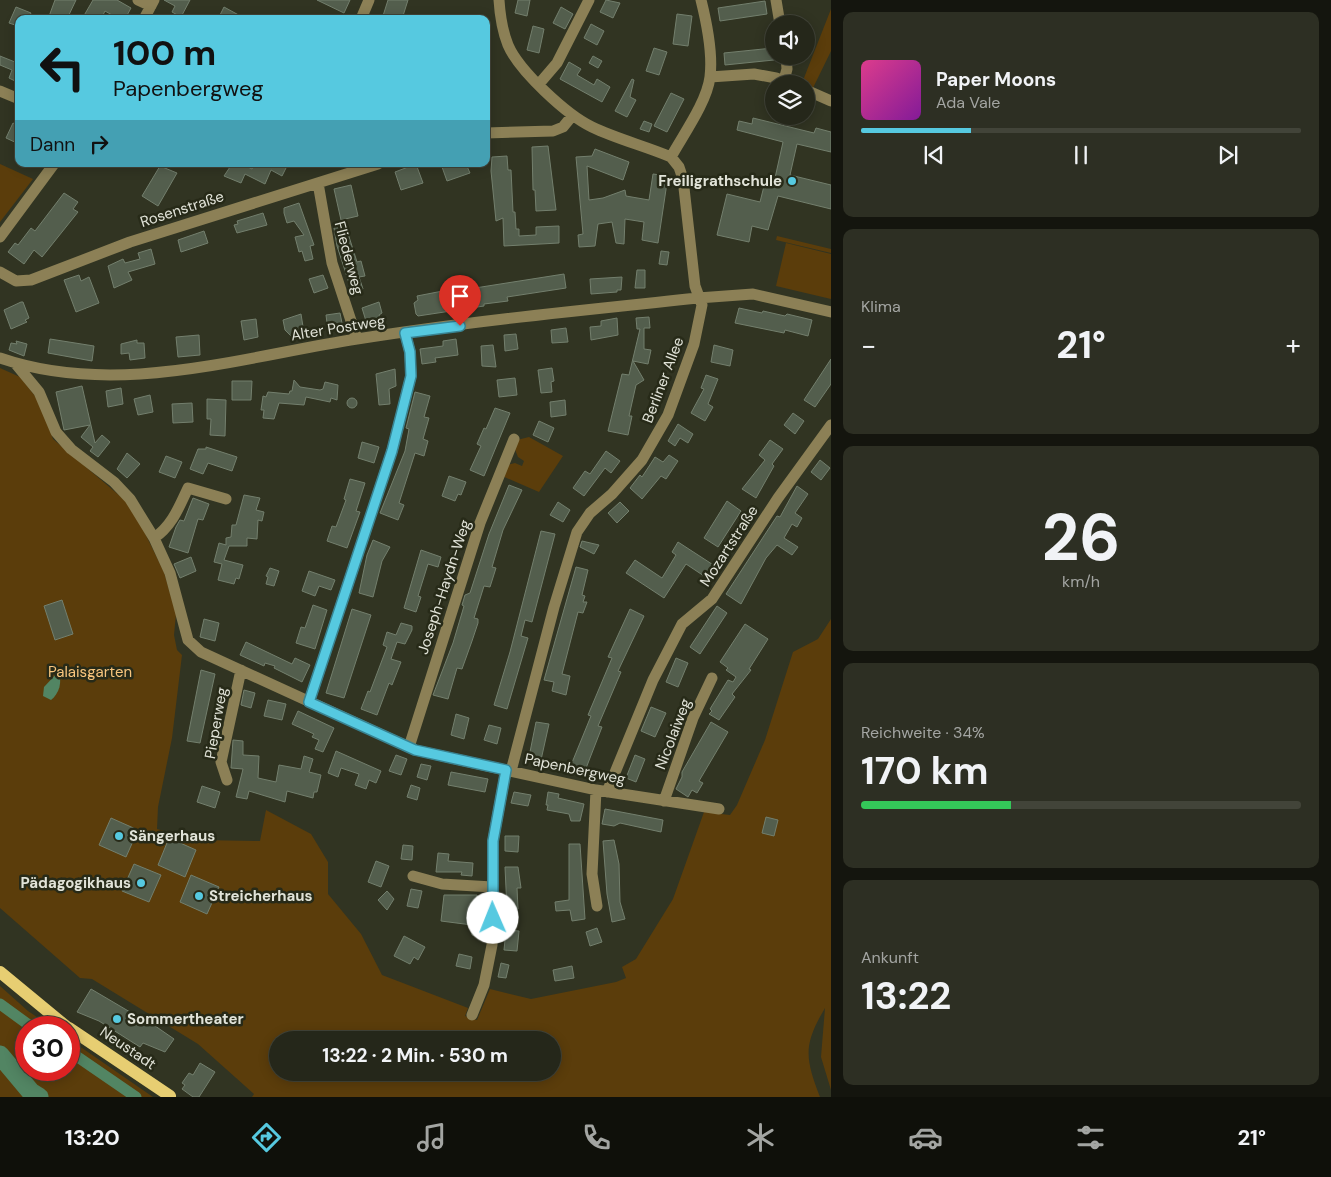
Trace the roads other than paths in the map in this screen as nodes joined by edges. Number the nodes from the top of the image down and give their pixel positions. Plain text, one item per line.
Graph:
1 (138, 0) edge
2 (370, 0) edge
3 (499, 0) edge
4 (589, 0) edge
5 (701, 0) edge
6 (776, 0) edge
7 (152, 3) edge
8 (146, 15) edge
9 (363, 15) edge
10 (778, 15) edge
11 (710, 77) junction
12 (765, 77) edge
13 (539, 84) junction
14 (0, 91) edge
15 (815, 94) edge
16 (15, 97) edge
17 (831, 101) edge
18 (572, 116) junction
19 (490, 133) edge
20 (671, 156) junction
21 (52, 167) edge
22 (369, 167) edge
23 (318, 183) junction
24 (0, 237) edge
25 (0, 272) edge
26 (698, 298) junction
27 (831, 312) edge
28 (405, 333) junction
29 (357, 339) junction
30 (0, 358) edge
31 (15, 363) junction
32 (831, 424) edge
33 (514, 438) dead end
34 (226, 499) dead end
35 (154, 538) junction
36 (241, 670) junction
37 (712, 678) dead end
38 (309, 702) junction
39 (409, 747) junction
40 (508, 771) junction
41 (227, 780) dead end
42 (602, 791) junction
43 (664, 801) junction
44 (719, 809) dead end
45 (413, 876) dead end
46 (492, 887) junction
47 (597, 906) dead end
48 (0, 972) edge
49 (472, 1015) dead end
50 (54, 1016) edge
51 (80, 1035) edge
52 (170, 1096) dead end

1 - 7 street
2 - 9 street
3 - 13 street
4 - 13 street
5 - 11 street
6 - 10 street
7 - 8 street
11 - 12 street
11 - 20 street
13 - 18 street
14 - 16 street
15 - 17 street
18 - 19 street
18 - 20 street
20 - 26 street, Berliner Allee
21 - 24 street
22 - 23 street, Rosenstraße
23 - 25 street, Rosenstraße
23 - 29 street, Fliederweg
26 - 27 street, Alter Postweg
26 - 28 street, Alter Postweg
26 - 40 street, Berliner Allee
28 - 29 street, Alter Postweg
28 - 38 street
29 - 31 street, Alter Postweg
30 - 31 street, Alter Postweg
31 - 35 street, Papenbergweg
32 - 42 street, Mozartstraße
33 - 39 street, Joseph-Haydn-Weg
34 - 35 street
35 - 36 street, Papenbergweg
36 - 38 street, Papenbergweg
36 - 41 street, Pieperweg
37 - 43 street, Nicolaiweg
38 - 39 street, Papenbergweg
39 - 40 street, Papenbergweg
40 - 42 street, Papenbergweg
40 - 46 street, Berliner Allee
42 - 43 street, Papenbergweg
42 - 47 street, Mozartstraße
43 - 44 street, Papenbergweg
45 - 46 street
46 - 49 street, Berliner Allee
48 - 50 main road, Neustadt
51 - 52 main road, Neustadt

